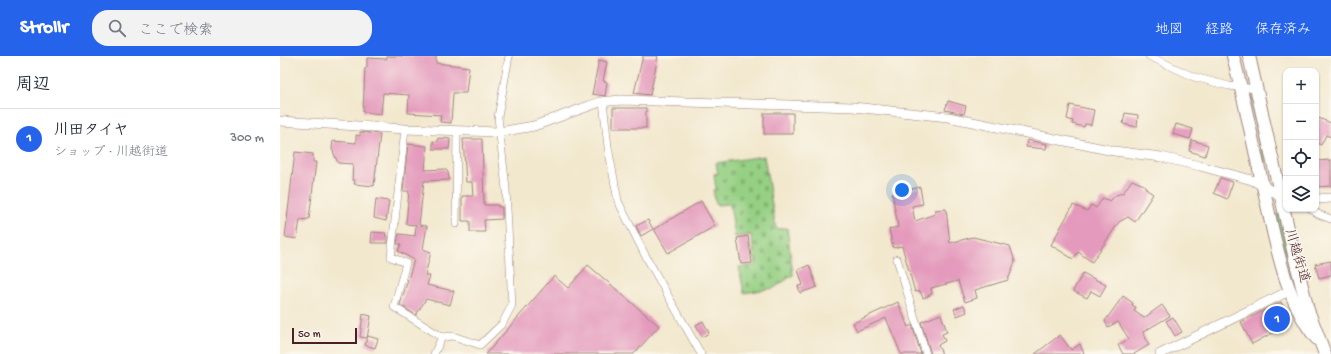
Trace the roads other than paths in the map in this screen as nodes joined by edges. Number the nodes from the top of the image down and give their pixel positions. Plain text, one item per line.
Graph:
1 (509, 56) edge
2 (1149, 56) edge
3 (1234, 56) edge
4 (1249, 56) edge
5 (1241, 87) junction
6 (1256, 88) junction
7 (603, 101) junction
8 (280, 121) edge
9 (405, 129) junction
10 (457, 131) junction
11 (499, 132) junction
12 (1262, 185) junction
13 (1282, 197) edge
14 (1331, 198) edge
15 (1319, 199) edge
16 (1315, 212) edge
17 (1331, 218) edge
18 (456, 224) dead end
19 (897, 259) dead end
20 (1291, 290) junction
21 (442, 337) junction
22 (1319, 342) junction
23 (434, 354) edge
24 (700, 354) edge
25 (926, 354) edge
26 (1160, 354) edge
27 (1325, 354) edge

1 - 11 street
2 - 5 street
3 - 5 highway, 川越街道
4 - 6 highway, 川越街道
5 - 6 street
5 - 12 highway, 川越街道
6 - 13 highway, 川越街道
7 - 11 street
7 - 12 street
7 - 24 street
8 - 9 street
9 - 10 street
9 - 21 street
10 - 11 street
10 - 18 street
11 - 21 street
12 - 13 street
12 - 20 highway, 川越街道
13 - 22 highway, 川越街道
14 - 15 street
16 - 17 street
19 - 25 street
20 - 22 highway, 川越街道
20 - 26 street
21 - 23 street
22 - 27 highway, 川越街道

